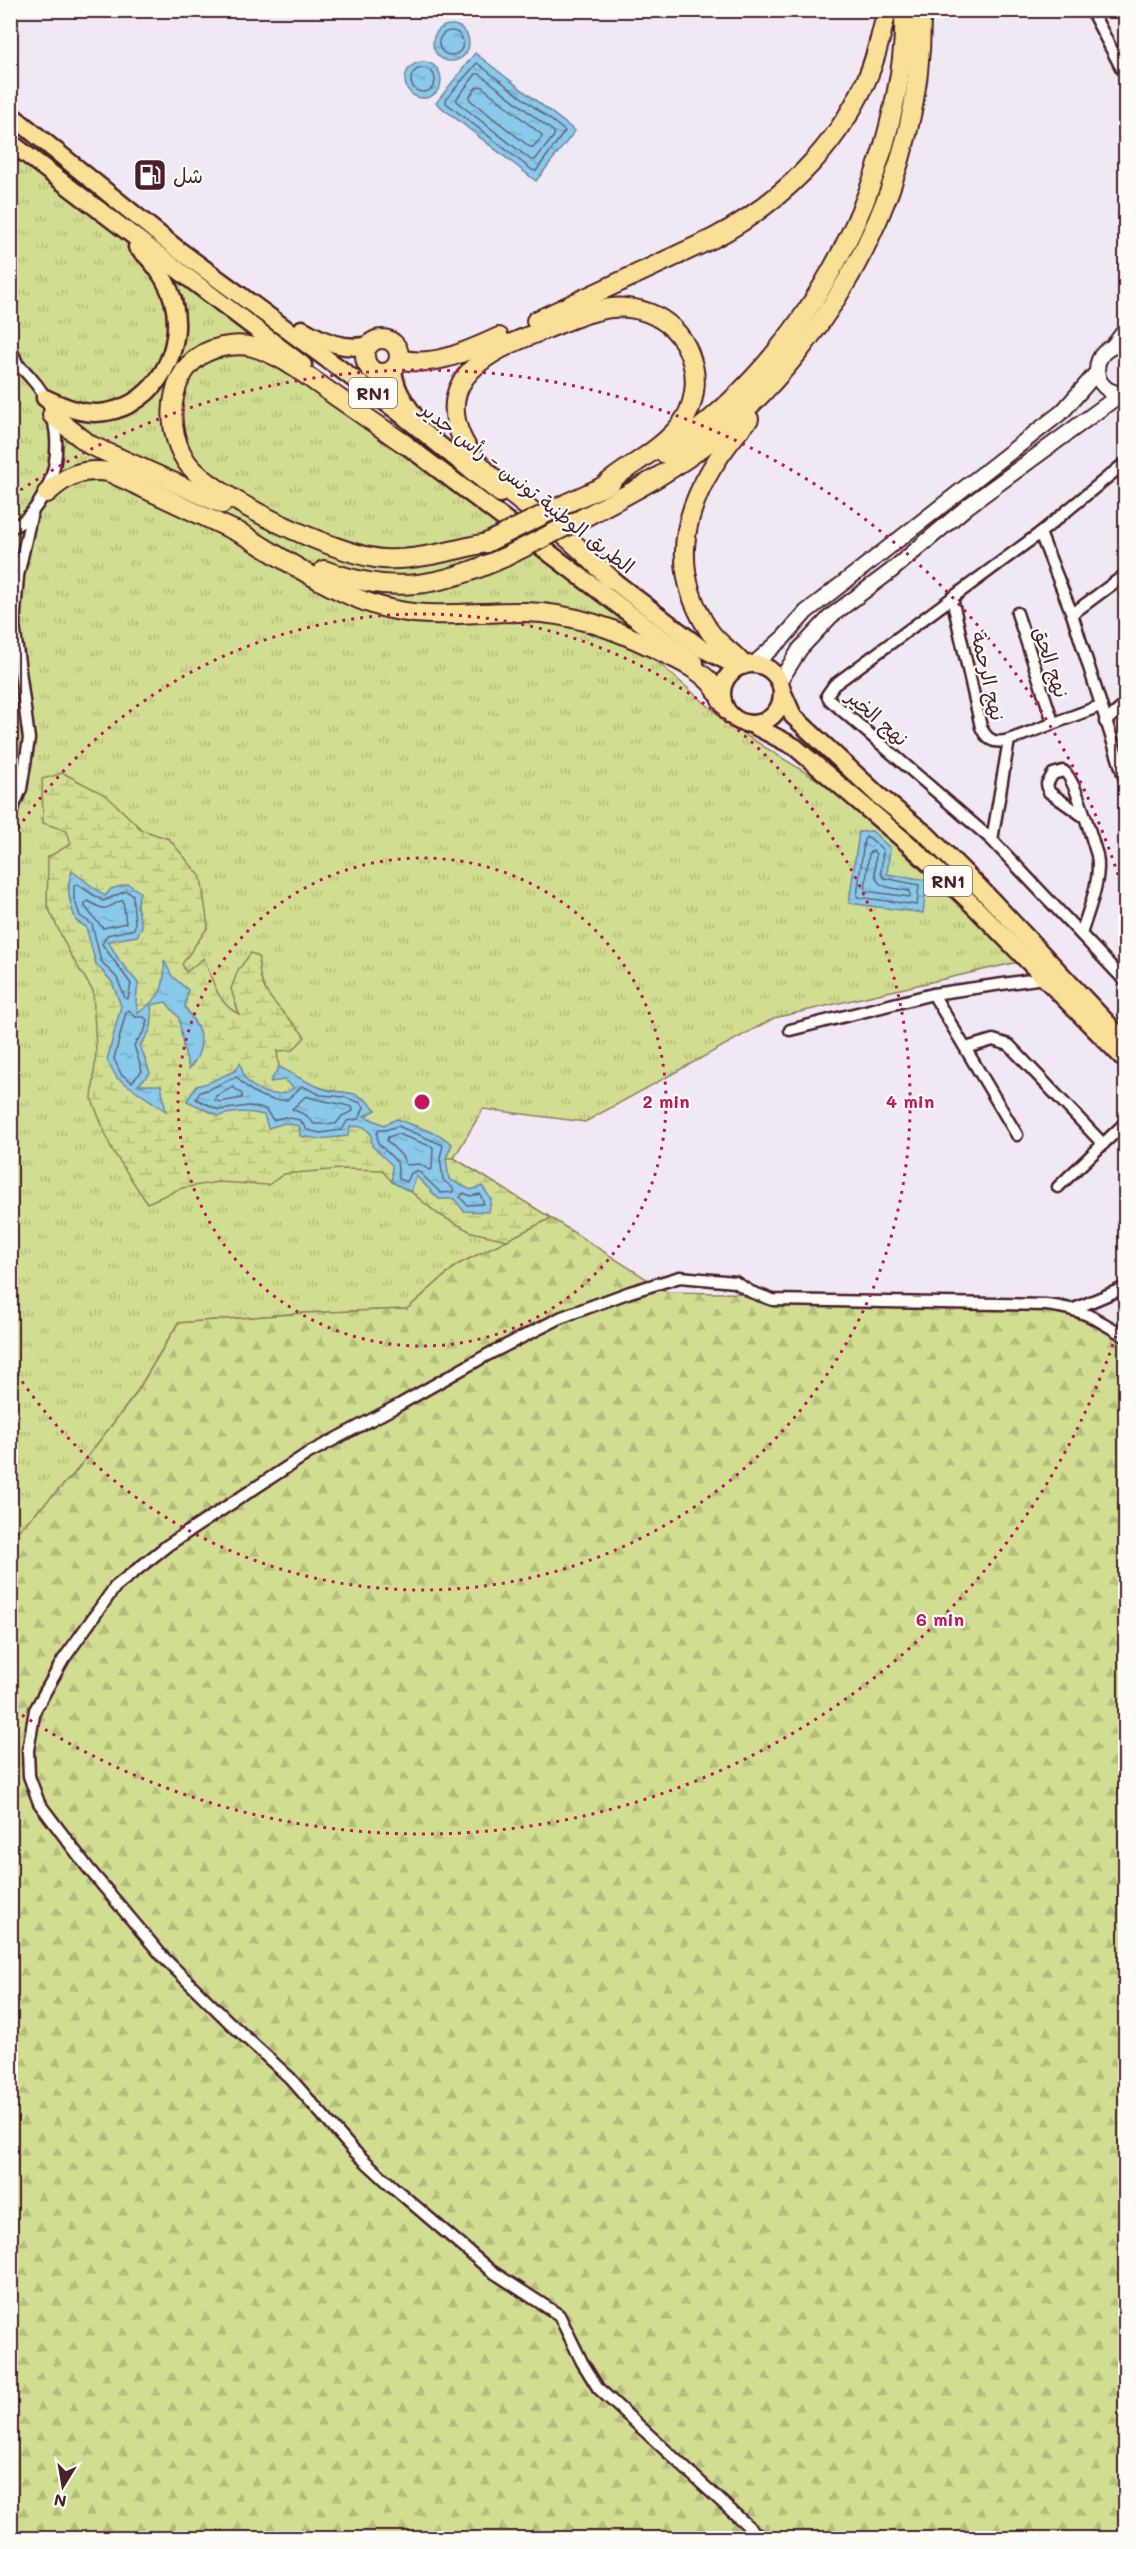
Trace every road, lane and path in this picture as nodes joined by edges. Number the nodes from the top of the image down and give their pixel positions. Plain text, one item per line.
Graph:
1 (887, 10) edge
2 (904, 10) edge
3 (921, 10) edge
4 (1091, 10) edge
5 (1125, 77) edge
6 (10, 114) edge
7 (10, 142) edge
8 (77, 192) junction
9 (225, 284) junction
10 (1125, 329) edge
11 (369, 345) junction
12 (1119, 346) edge
13 (10, 347) edge
14 (796, 354) junction
15 (14, 361) edge
16 (396, 364) junction
17 (1097, 372) junction
18 (1123, 393) edge
19 (45, 398) junction
20 (52, 415) junction
21 (428, 436) junction
22 (406, 445) junction
23 (1125, 462) edge
24 (601, 488) junction
25 (47, 493) junction
26 (32, 512) junction
27 (10, 528) edge
28 (237, 531) junction
29 (1040, 533) junction
30 (486, 543) junction
31 (1125, 574) edge
32 (611, 579) junction
33 (952, 598) junction
34 (1017, 613) dead end
35 (1072, 614) junction
36 (745, 665) junction
37 (781, 686) junction
38 (722, 695) junction
39 (1125, 704) edge
40 (1100, 706) junction
41 (1053, 722) junction
42 (1105, 722) junction
43 (752, 724) junction
44 (1010, 740) junction
45 (1125, 783) edge
46 (10, 815) edge
47 (1083, 816) dead end
48 (992, 840) junction
49 (1081, 934) junction
50 (1044, 978) junction
51 (1125, 982) edge
52 (933, 994) junction
53 (790, 1030) dead end
54 (1125, 1043) edge
55 (966, 1048) junction
56 (1125, 1061) edge
57 (1125, 1122) edge
58 (1017, 1135) dead end
59 (1103, 1144) junction
60 (1058, 1187) dead end
61 (1125, 1287) edge
62 (1074, 1309) junction
63 (1125, 1337) edge
64 (761, 2538) edge

1 - 16 highway
2 - 24 highway
3 - 14 highway
4 - 5 street
6 - 9 main road, الطريق الوطنية تونس - رأس جدير / RN1
7 - 8 main road, الطريق الوطنية تونس - رأس جدير / RN1
8 - 19 main road
8 - 22 main road, الطريق الوطنية تونس - رأس جدير / RN1
9 - 11 main road
9 - 21 main road, الطريق الوطنية تونس - رأس جدير / RN1
10 - 12 street
11 - 16 highway
11 - 16 highway
12 - 17 street
13 - 15 street
14 - 28 highway, bridge
14 - 36 highway
15 - 19 street
16 - 21 main road
17 - 18 street
17 - 36 street
18 - 37 street
19 - 20 street
20 - 25 street
20 - 30 highway
21 - 32 main road, الطريق الوطنية تونس - رأس جدير / RN1
22 - 30 highway
22 - 38 main road, الطريق الوطنية تونس - رأس جدير / RN1
23 - 29 street, نهج الخير
24 - 30 highway, bridge
24 - 32 highway
25 - 26 street
25 - 28 highway
26 - 27 street
26 - 46 street
28 - 38 highway
29 - 33 street, نهج الخير
29 - 35 street
31 - 35 street
32 - 36 main road, الطريق الوطنية تونس - رأس جدير / RN1
33 - 44 street, نهج الرحمة
33 - 48 street, نهج الخير
34 - 41 street, نهج الحق
35 - 40 street
36 - 37 main road, RN1
36 - 38 main road
37 - 43 main road
37 - 54 main road, RN1
38 - 43 main road, RN1
39 - 42 street
40 - 41 street
40 - 42 street
41 - 44 street
42 - 45 street
43 - 50 main road, RN1
44 - 48 street
47 - 49 street
48 - 49 street, نهج الخير
49 - 51 street, نهج الخير
50 - 52 street
50 - 56 main road, RN1
52 - 53 street
52 - 55 street
55 - 58 street
55 - 59 street
57 - 59 street
59 - 60 street
61 - 62 street
62 - 63 street
62 - 64 street

